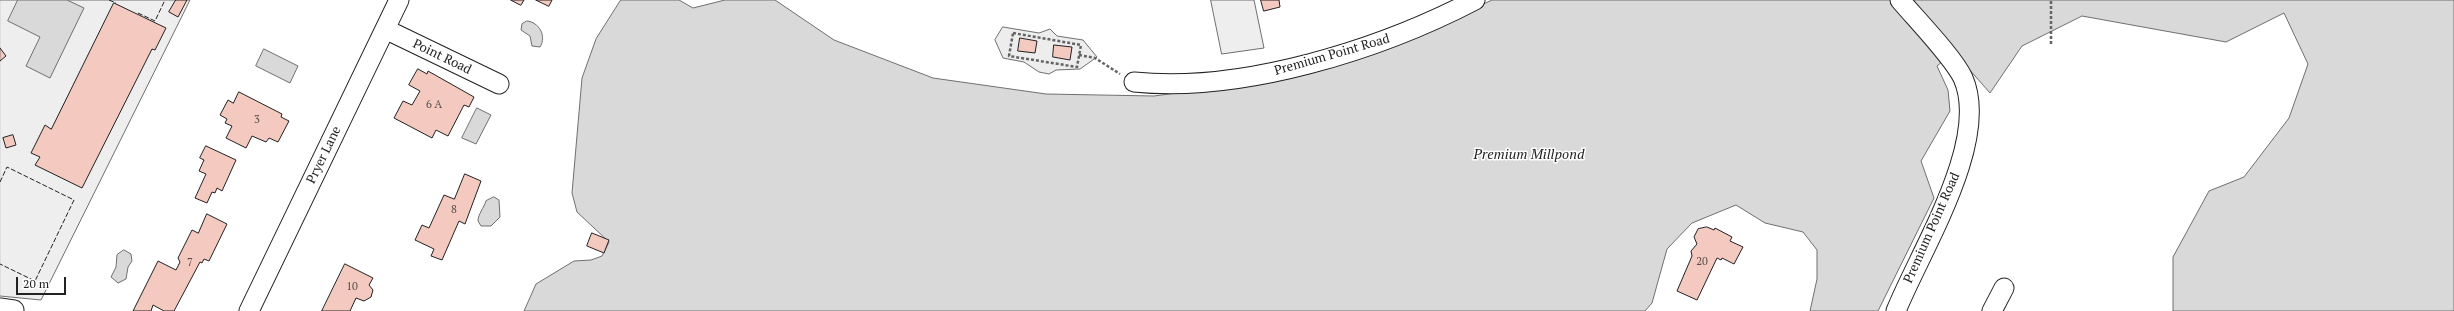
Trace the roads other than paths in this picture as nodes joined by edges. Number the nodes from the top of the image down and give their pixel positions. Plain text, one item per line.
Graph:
1 (399, 0) edge
2 (1475, 0) edge
3 (1900, 0) edge
4 (385, 29) junction
5 (1134, 82) road end
6 (499, 84) dead end
7 (2004, 288) dead end
8 (248, 311) edge
9 (1896, 311) edge
10 (1992, 311) edge

1 - 4 street, Pryer Lane
2 - 5 street, Premium Point Road
3 - 9 street, Premium Point Road
4 - 6 street, Point Road
4 - 8 street, Pryer Lane
7 - 10 street

